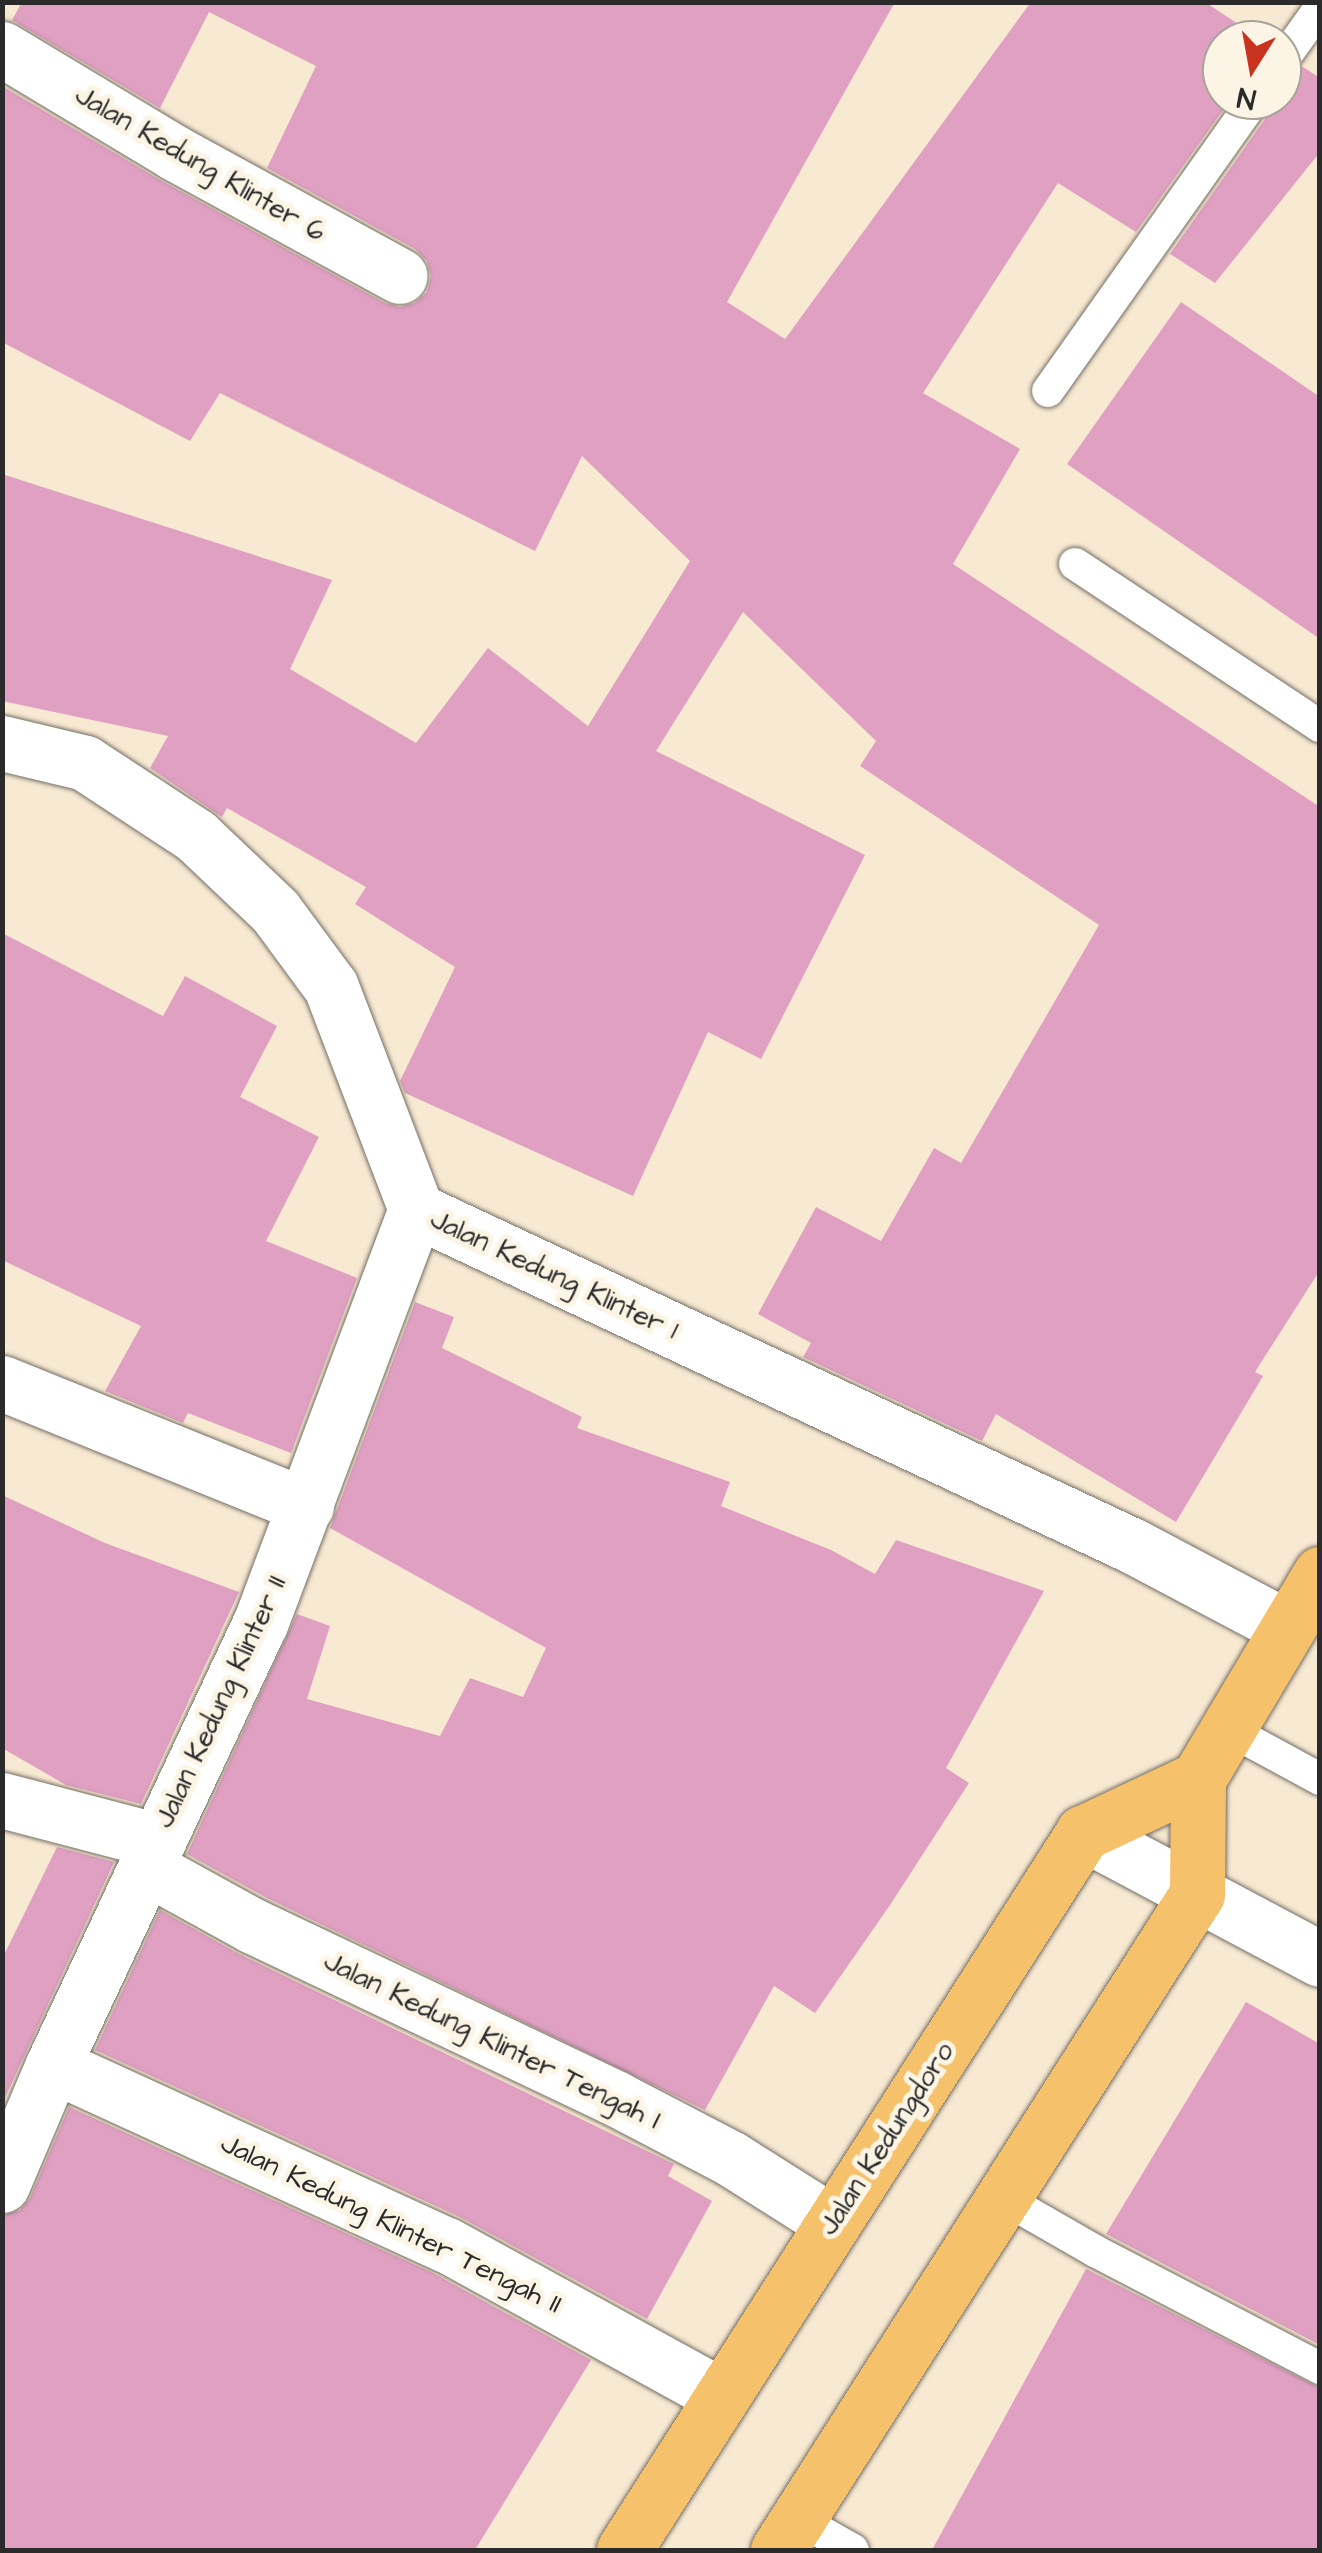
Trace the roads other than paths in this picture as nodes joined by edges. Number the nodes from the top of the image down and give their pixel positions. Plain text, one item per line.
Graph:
1 (1320, 8) edge
2 (1302, 33) edge
3 (2, 49) edge
4 (1240, 120) edge
5 (400, 276) dead end
6 (1048, 390) dead end
7 (1074, 564) dead end
8 (1320, 726) edge
9 (2, 743) edge
10 (416, 1210) junction
11 (2, 1384) edge
12 (306, 1506) junction
13 (1320, 1574) edge
14 (1286, 1627) junction
15 (1226, 1728) junction
16 (1320, 1779) edge
17 (1198, 1780) junction
18 (2, 1800) edge
19 (1084, 1833) junction
20 (152, 1854) junction
21 (1197, 1894) junction
22 (1320, 1959) edge
23 (53, 2065) junction
24 (2, 2185) edge
25 (1003, 2198) junction
26 (833, 2223) junction
27 (1320, 2368) edge
28 (722, 2396) junction
29 (788, 2535) edge
30 (624, 2550) edge
31 (853, 2550) edge

1 - 2 lane
3 - 5 street, Jalan Kedung Klinter 6
4 - 6 lane
7 - 8 lane
9 - 10 street, Jalan Kedung Klinter 1
10 - 12 street, Jalan Kedung Klinter II
10 - 14 street, Jalan Kedung Klinter 1
11 - 12 street
12 - 20 street, Jalan Kedung Klinter II
13 - 14 main road
14 - 15 main road
15 - 16 lane
15 - 17 main road
17 - 19 main road
17 - 21 main road
18 - 20 street, Jalan Kedung Klinter Tengah I
19 - 21 street
19 - 26 main road, Jalan Kedungdoro
20 - 23 street, Jalan Kedung Klinter II
20 - 26 street, Jalan Kedung Klinter Tengah I
21 - 22 street
21 - 25 main road
23 - 24 street, Jalan Kedung Klinter II
23 - 28 street, Jalan Kedung Klinter Tengah II
25 - 27 lane
25 - 29 main road
26 - 28 main road, Jalan Kedungdoro
28 - 30 main road, Jalan Kedungdoro
29 - 31 lane

